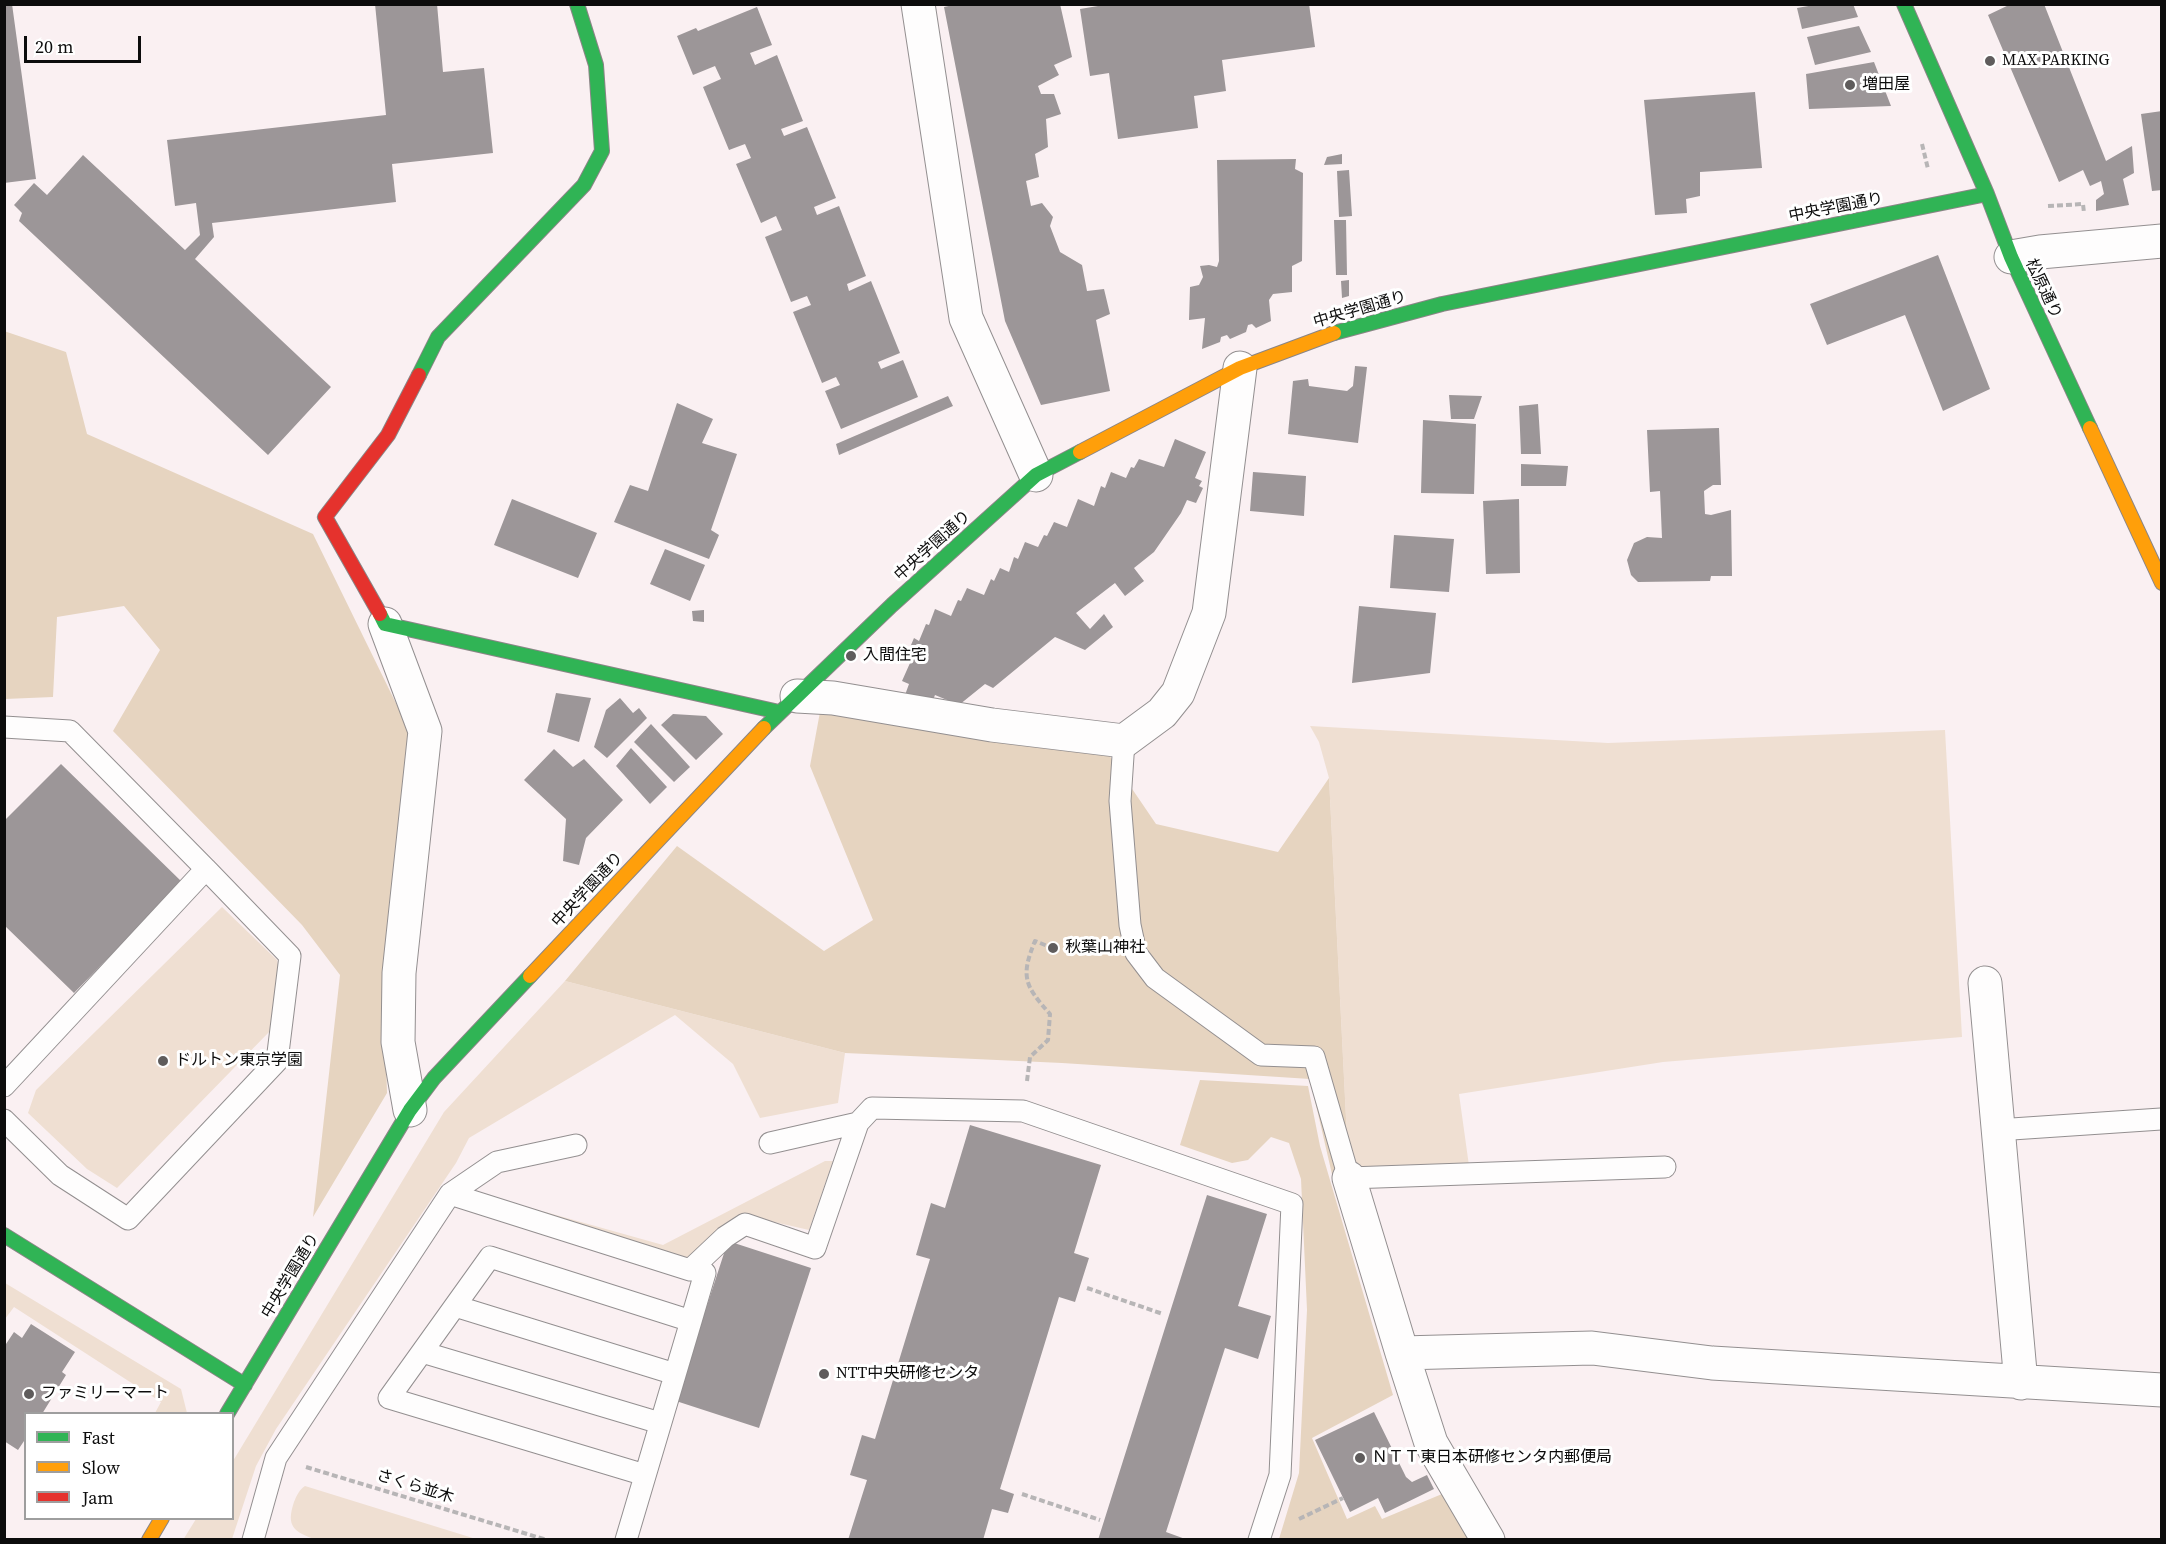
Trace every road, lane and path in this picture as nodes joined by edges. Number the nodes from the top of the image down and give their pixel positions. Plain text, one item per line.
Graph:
1 (577, 4) edge
2 (918, 4) edge
3 (1904, 4) edge
4 (1987, 194) junction
5 (2162, 241) edge
6 (2011, 257) junction
7 (1240, 368) junction
8 (1036, 475) junction
9 (2162, 583) edge
10 (386, 624) junction
11 (788, 704) junction
12 (4, 727) edge
13 (1124, 741) junction
14 (206, 868) junction
15 (1050, 947) dead end
16 (1985, 983) dead end
17 (4, 1086) edge
18 (410, 1110) junction
19 (1023, 1111) junction
20 (2161, 1119) edge
21 (4, 1120) edge
22 (858, 1124) junction
23 (1997, 1130) junction
24 (770, 1143) dead end
25 (576, 1145) dead end
26 (1665, 1167) dead end
27 (1349, 1178) junction
28 (450, 1194) junction
29 (4, 1235) edge
30 (703, 1273) junction
31 (1087, 1288) dead end
32 (455, 1306) junction
33 (1163, 1314) dead end
34 (692, 1321) junction
35 (422, 1352) junction
36 (1402, 1353) junction
37 (675, 1374) junction
38 (2021, 1383) junction
39 (245, 1385) junction
40 (2162, 1390) edge
41 (228, 1412) edge
42 (660, 1423) junction
43 (276, 1458) junction
44 (645, 1475) junction
45 (1022, 1494) dead end
46 (161, 1520) edge
47 (1100, 1520) dead end
48 (148, 1539) edge
49 (253, 1539) edge
50 (547, 1539) edge
51 (626, 1539) edge
52 (1259, 1539) edge
53 (1488, 1539) edge

1 - 10 street
2 - 8 street
3 - 4 street, 松原通り
4 - 6 street, 松原通り
4 - 7 street, 中央学園通り
5 - 6 street
6 - 9 street, 松原通り
7 - 8 street, 中央学園通り
7 - 13 street
8 - 11 street, 中央学園通り
10 - 11 street
10 - 18 street
11 - 13 street
11 - 18 street, 中央学園通り
12 - 14 lane
13 - 27 lane
14 - 17 lane
14 - 21 lane
15 - 19 path
16 - 23 street
18 - 39 street, 中央学園通り
19 - 22 lane
19 - 52 lane
20 - 23 lane
22 - 24 lane
22 - 30 lane
23 - 38 street
25 - 28 lane
26 - 27 lane
27 - 36 street
28 - 30 lane
28 - 43 lane
29 - 39 street
30 - 34 lane
31 - 33 path
32 - 34 lane
32 - 35 lane
32 - 37 lane
34 - 37 lane
35 - 42 lane
35 - 44 lane
36 - 38 street
36 - 53 street
37 - 42 lane
38 - 40 street
39 - 41 street, 中央学園通り
42 - 44 lane
43 - 49 lane
43 - 50 path, さくら並木
44 - 51 lane
45 - 47 path
46 - 48 street

